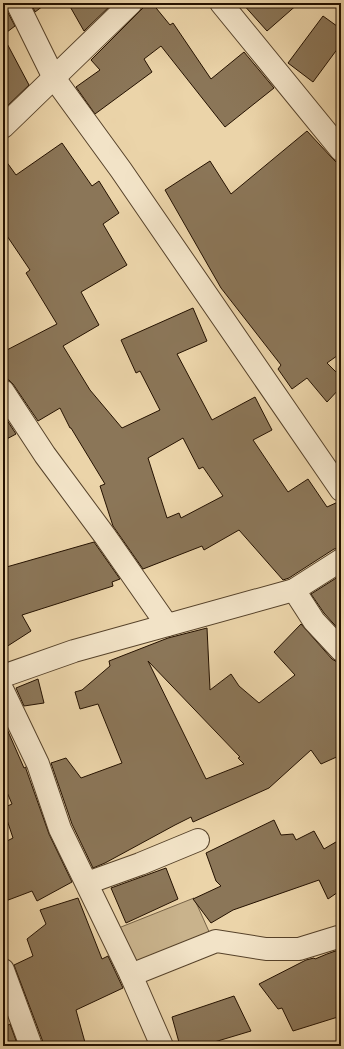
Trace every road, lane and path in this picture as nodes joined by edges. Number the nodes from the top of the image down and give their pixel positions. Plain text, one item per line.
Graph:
1 (18, 3) edge
2 (131, 3) edge
3 (221, 3) edge
4 (54, 78) junction
5 (3, 127) edge
6 (341, 150) edge
7 (3, 391) edge
8 (341, 490) edge
9 (341, 560) edge
10 (294, 590) junction
11 (167, 625) junction
12 (341, 650) edge
13 (3, 676) edge
14 (3, 691) edge
15 (198, 840) dead end
16 (87, 883) junction
17 (338, 937) dead end
18 (3, 970) edge
19 (131, 975) junction
20 (31, 1046) edge
21 (162, 1046) edge

1 - 4 street
2 - 4 street
3 - 6 street
4 - 5 street
4 - 8 street
7 - 11 street
9 - 10 street
10 - 11 street
10 - 12 street
11 - 13 street
14 - 16 street
15 - 16 street
16 - 19 street
17 - 19 street
18 - 20 street
19 - 21 street

